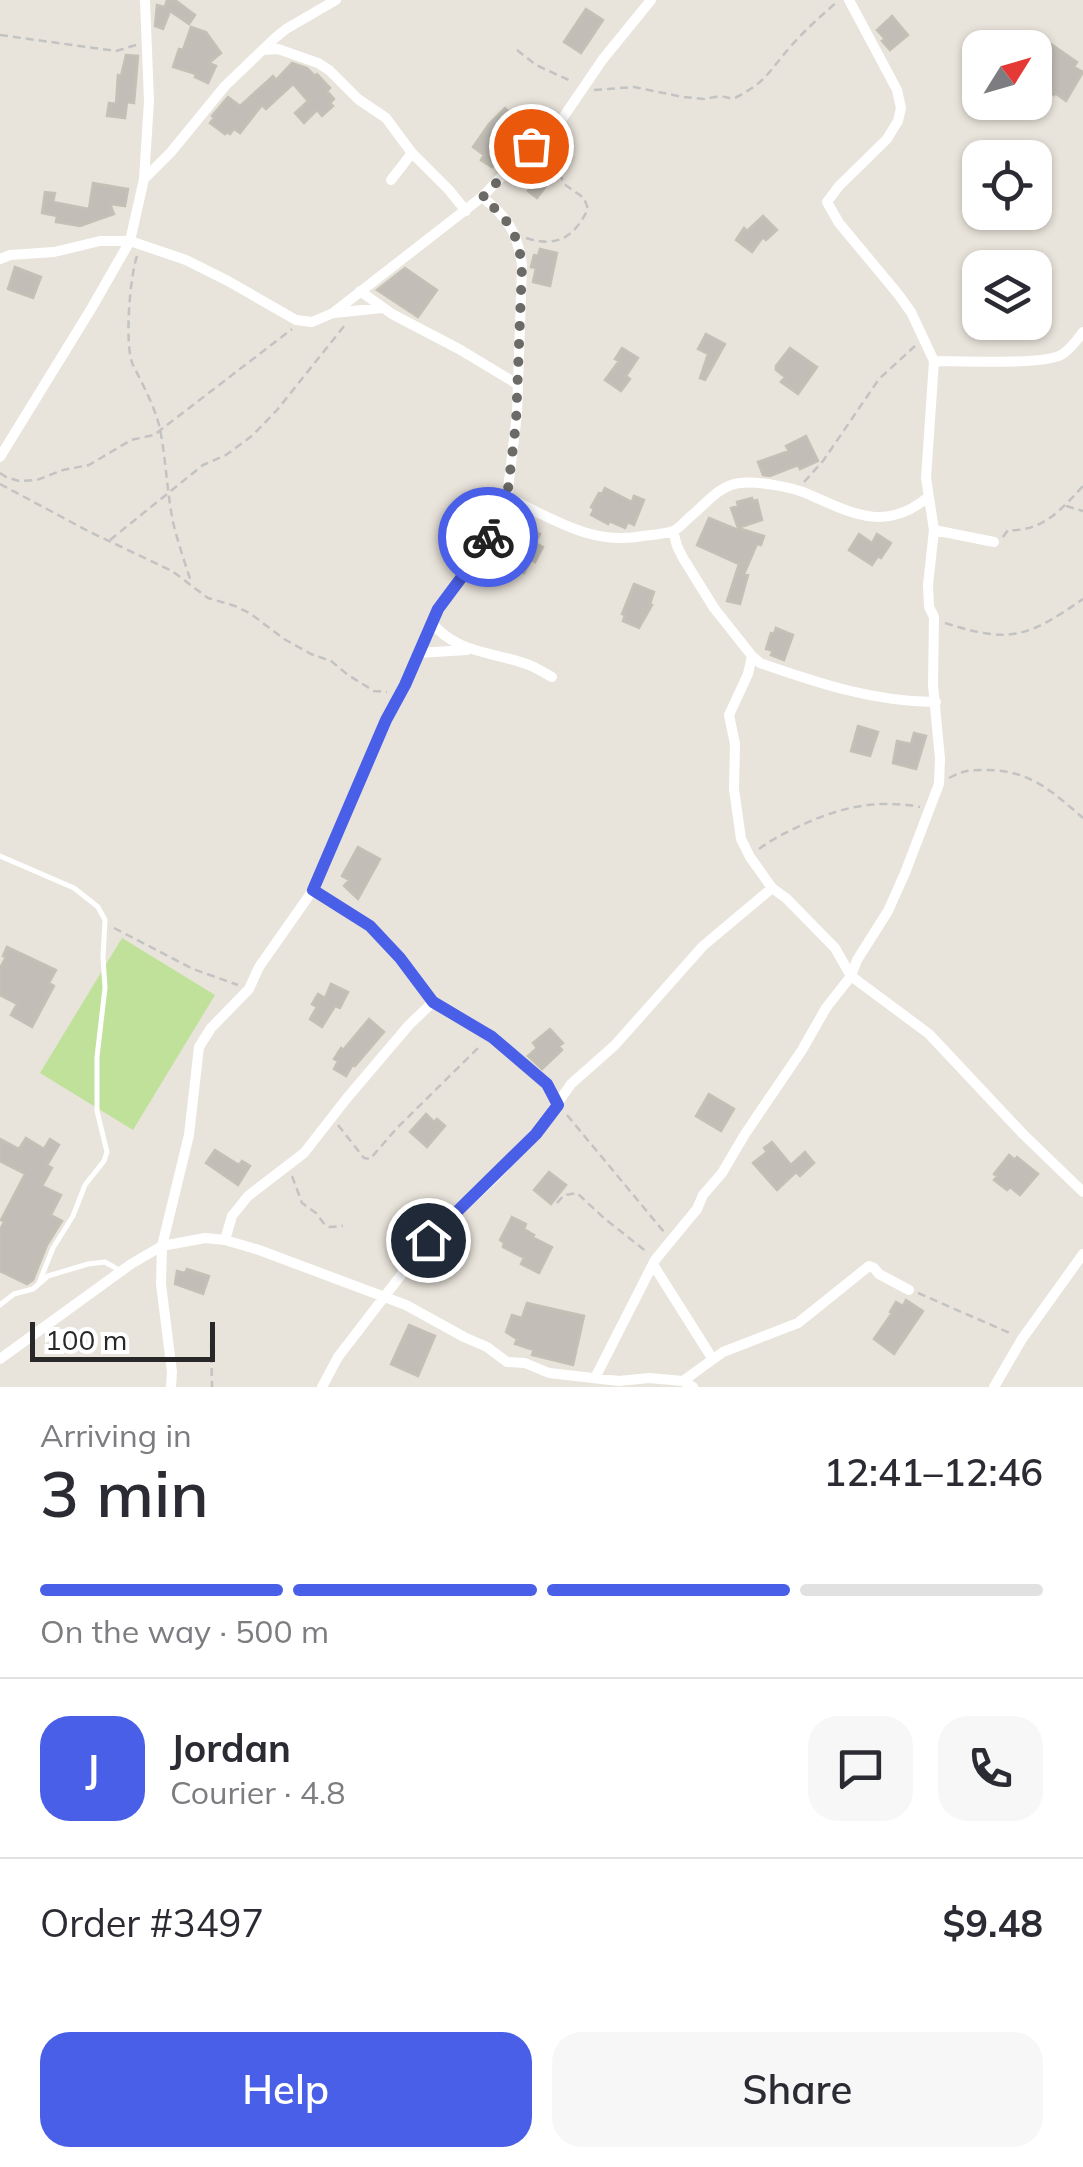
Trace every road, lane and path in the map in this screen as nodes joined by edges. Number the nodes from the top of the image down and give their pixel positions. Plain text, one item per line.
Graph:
1 (145, 0) edge
2 (336, 0) edge
3 (651, 0) edge
4 (840, 0) edge
5 (849, 0) edge
6 (0, 35) edge
7 (147, 42) junction
8 (263, 50) junction
9 (517, 50) dead end
10 (582, 88) junction
11 (531, 146) junction
12 (412, 154) junction
13 (144, 180) junction
14 (391, 180) dead end
15 (482, 198) junction
16 (466, 211) junction
17 (516, 234) junction
18 (130, 241) junction
19 (142, 246) junction
20 (3, 255) edge
21 (360, 291) junction
22 (382, 308) junction
23 (357, 311) junction
24 (334, 313) junction
25 (312, 322) junction
26 (1083, 332) edge
27 (924, 338) junction
28 (934, 361) junction
29 (517, 384) junction
30 (160, 432) junction
31 (0, 457) edge
32 (0, 472) edge
33 (0, 484) edge
34 (1083, 486) edge
35 (795, 489) junction
36 (168, 492) junction
37 (507, 497) junction
38 (928, 504) junction
39 (1065, 506) junction
40 (1083, 511) edge
41 (934, 530) junction
42 (673, 531) junction
43 (109, 541) junction
44 (994, 542) joint
45 (192, 585) junction
46 (1083, 599) edge
47 (934, 616) junction
48 (432, 623) junction
49 (469, 650) junction
50 (418, 653) junction
51 (752, 656) junction
52 (552, 677) dead end
53 (405, 685) junction
54 (936, 702) junction
55 (939, 784) junction
56 (930, 809) junction
57 (1083, 818) edge
58 (0, 856) edge
59 (750, 857) junction
60 (772, 888) junction
61 (313, 890) junction
62 (105, 920) junction
63 (851, 976) junction
64 (250, 989) junction
65 (433, 1002) junction
66 (492, 1037) junction
67 (558, 1105) junction
68 (330, 1118) junction
69 (278, 1174) junction
70 (1083, 1192) edge
71 (556, 1203) dead end
72 (344, 1226) dead end
73 (225, 1240) junction
74 (671, 1240) junction
75 (162, 1246) junction
76 (1083, 1254) edge
77 (655, 1263) junction
78 (121, 1272) junction
79 (39, 1283) junction
80 (910, 1290) joint
81 (382, 1298) junction
82 (0, 1305) edge
83 (1022, 1339) junction
84 (210, 1342) dead end
85 (712, 1358) junction
86 (0, 1359) edge
87 (172, 1372) junction
88 (595, 1378) junction
89 (620, 1384) edge
90 (688, 1384) edge
91 (171, 1387) edge
92 (182, 1387) edge
93 (212, 1387) edge
94 (322, 1387) edge
95 (994, 1387) edge

1 - 7 street
2 - 8 street
3 - 10 street
4 - 10 path
5 - 27 street
6 - 7 path
7 - 13 street
8 - 12 street
8 - 13 street
9 - 10 path
10 - 11 street
11 - 15 street
11 - 17 path
12 - 14 street
12 - 16 street
13 - 18 street
15 - 16 street
15 - 17 street
16 - 21 street
17 - 29 street
18 - 19 street
18 - 20 street
18 - 31 street
19 - 25 street
19 - 30 path
21 - 22 street
21 - 24 street
22 - 23 street
22 - 29 street
23 - 24 street
23 - 36 path
24 - 25 street
25 - 30 path
26 - 28 street
27 - 28 street
27 - 35 path
28 - 38 street
29 - 37 street
30 - 32 path
30 - 36 path
33 - 43 path
34 - 39 path
35 - 38 street
35 - 42 street
36 - 43 path
36 - 45 path
37 - 42 street
37 - 48 street
38 - 41 street
39 - 40 path
39 - 44 path
41 - 44 street
41 - 47 street
42 - 51 street
43 - 45 path
45 - 53 path
46 - 47 path
47 - 54 street
48 - 49 street
48 - 50 street
49 - 50 street
49 - 52 street
50 - 53 street
51 - 54 street
51 - 59 street
53 - 61 street
54 - 55 street
55 - 56 street
55 - 57 path
56 - 59 path
56 - 63 street
58 - 62 lane
59 - 60 street
60 - 63 street
60 - 67 street
61 - 64 street
61 - 65 street
62 - 64 path
62 - 79 lane
63 - 70 street
63 - 74 street
64 - 75 street
65 - 66 street
65 - 68 street
66 - 67 street
66 - 68 path
67 - 74 path
67 - 81 street
68 - 69 street
69 - 72 path
69 - 73 street
71 - 77 path
73 - 75 street
73 - 81 street
74 - 77 street
75 - 78 street
75 - 87 street
76 - 83 street
77 - 85 street
77 - 88 street
78 - 79 lane
78 - 86 street
79 - 82 lane
80 - 83 path
80 - 85 street
81 - 88 street
81 - 94 street
83 - 95 street
84 - 93 path
85 - 90 street
87 - 91 street
87 - 92 street
88 - 89 street
89 - 90 street

